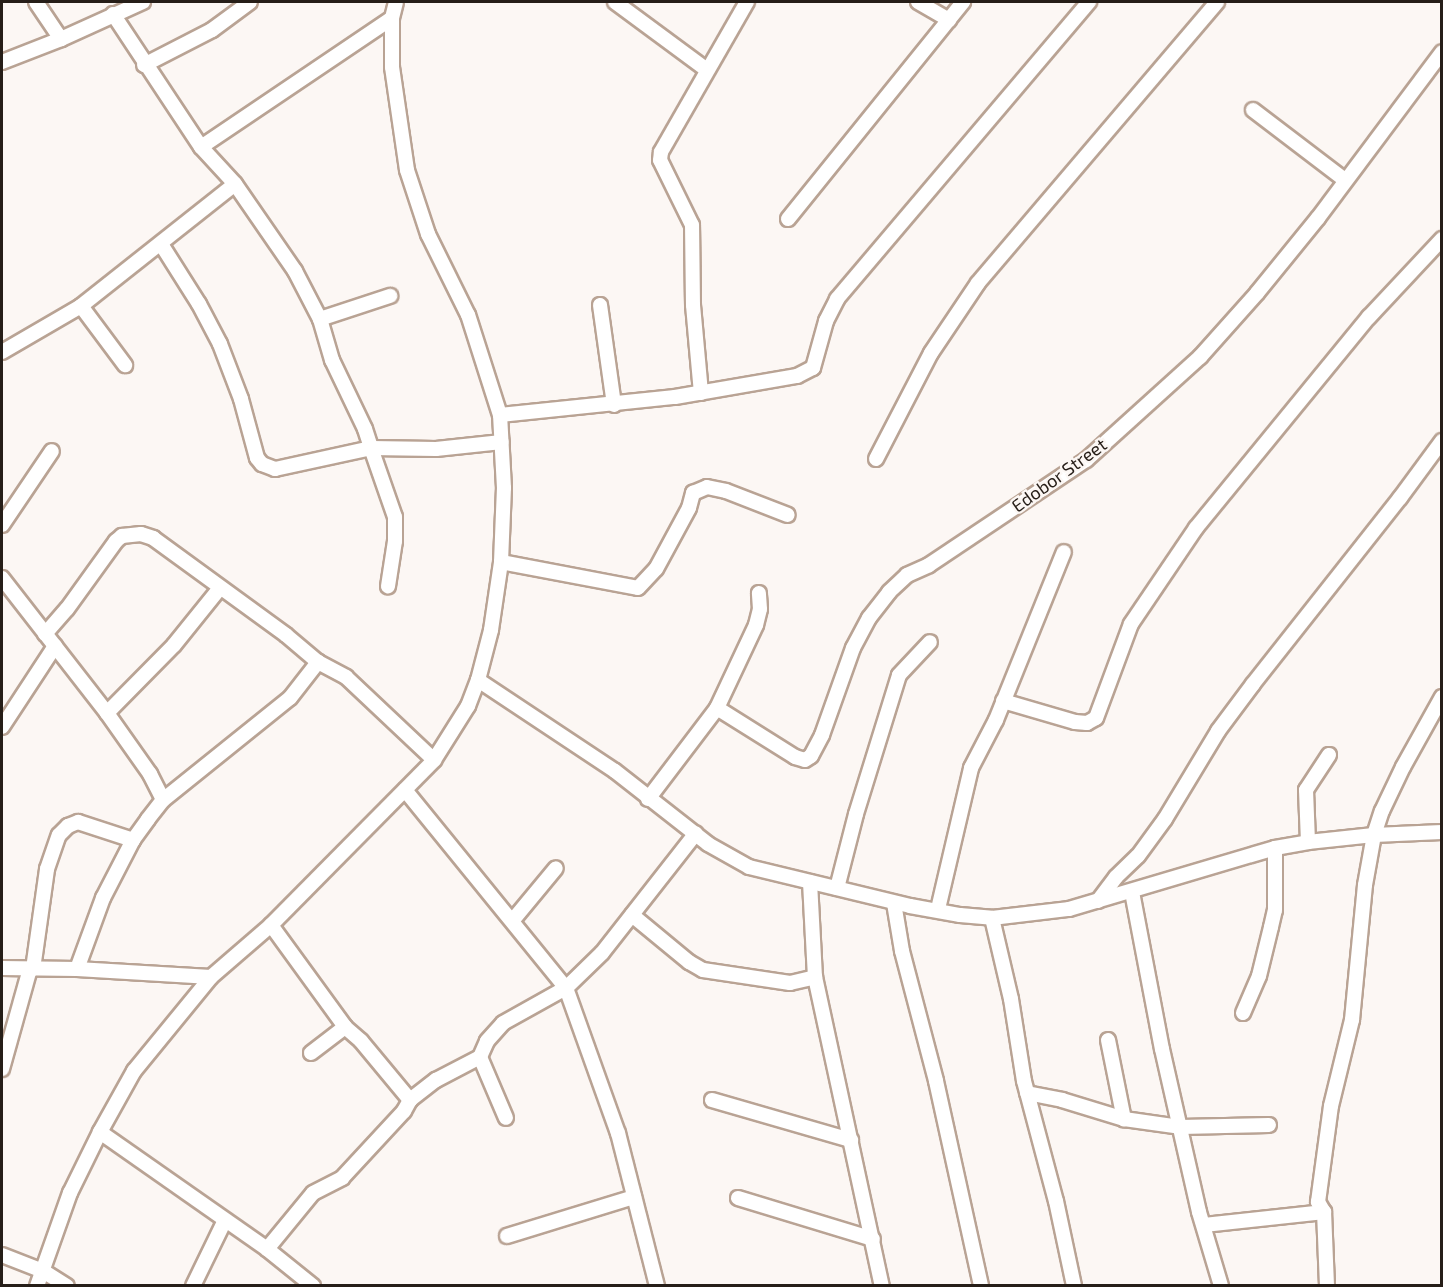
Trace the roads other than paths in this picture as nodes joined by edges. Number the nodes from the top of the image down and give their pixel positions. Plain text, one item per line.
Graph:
1 (36, 2) edge
2 (143, 2) edge
3 (250, 2) edge
4 (396, 2) edge
5 (615, 2) edge
6 (747, 2) edge
7 (918, 2) edge
8 (963, 2) edge
9 (1089, 2) edge
10 (1217, 2) edge
11 (112, 14) junction
12 (392, 18) junction
13 (949, 20) junction
14 (61, 39) junction
15 (1442, 52) edge
16 (2, 62) edge
17 (144, 64) junction
18 (707, 70) junction
19 (1253, 110) dead end
20 (201, 147) junction
21 (1345, 180) junction
22 (235, 184) junction
23 (788, 219) dead end
24 (1442, 239) edge
25 (161, 244) junction
26 (390, 296) dead end
27 (600, 305) dead end
28 (81, 306) junction
29 (320, 319) junction
30 (2, 352) edge
31 (125, 366) dead end
32 (701, 393) junction
33 (614, 405) junction
34 (500, 415) junction
35 (1442, 441) edge
36 (502, 442) junction
37 (371, 448) junction
38 (52, 451) dead end
39 (876, 459) dead end
40 (788, 515) dead end
41 (2, 525) edge
42 (1064, 552) dead end
43 (501, 562) junction
44 (2, 578) edge
45 (388, 586) dead end
46 (220, 588) junction
47 (759, 593) dead end
48 (45, 634) junction
49 (930, 642) dead end
50 (55, 646) junction
51 (318, 662) junction
52 (478, 680) junction
53 (1442, 697) edge
54 (1003, 701) junction
55 (717, 708) junction
56 (107, 713) junction
57 (2, 727) edge
58 (1329, 755) dead end
59 (434, 760) junction
60 (405, 790) junction
61 (648, 799) junction
62 (163, 800) junction
63 (1442, 832) edge
64 (696, 833) junction
65 (1374, 835) junction
66 (133, 840) junction
67 (1308, 842) junction
68 (1275, 849) junction
69 (556, 868) dead end
70 (810, 882) junction
71 (837, 888) junction
72 (1132, 892) junction
73 (1098, 901) junction
74 (894, 903) junction
75 (938, 909) junction
76 (632, 915) junction
77 (992, 918) junction
78 (513, 920) junction
79 (271, 925) junction
80 (2, 968) edge
81 (31, 969) junction
82 (77, 969) junction
83 (815, 976) junction
84 (211, 977) junction
85 (566, 988) junction
86 (1243, 1013) dead end
87 (345, 1027) junction
88 (1108, 1040) dead end
89 (311, 1053) dead end
90 (480, 1057) junction
91 (2, 1069) edge
92 (1027, 1093) junction
93 (410, 1100) junction
94 (712, 1100) dead end
95 (506, 1118) dead end
96 (1125, 1119) junction
97 (1269, 1125) dead end
98 (1181, 1126) junction
99 (100, 1132) junction
100 (850, 1140) junction
101 (634, 1197) junction
102 (738, 1197) dead end
103 (1324, 1212) junction
104 (225, 1220) junction
105 (1204, 1225) junction
106 (507, 1236) dead end
107 (873, 1239) junction
108 (267, 1249) junction
109 (2, 1255) edge
110 (43, 1271) junction
111 (37, 1286) edge
112 (67, 1286) edge
113 (193, 1286) edge
114 (313, 1286) edge
115 (657, 1286) edge
116 (882, 1286) edge
117 (981, 1286) edge
118 (1074, 1286) edge
119 (1221, 1286) edge
120 (1327, 1286) edge

1 - 14 street
2 - 11 street
3 - 17 street
4 - 12 street
5 - 18 street
6 - 18 street
7 - 13 street
8 - 13 street
9 - 32 street
10 - 39 street
11 - 14 street
11 - 17 street
12 - 20 street
12 - 34 street
13 - 23 street
14 - 16 street
15 - 21 street, Edobor Street
17 - 20 street
18 - 32 street
19 - 21 street
20 - 22 street
21 - 55 street, Edobor Street
22 - 25 street
22 - 29 street
24 - 54 street
25 - 28 street
25 - 37 street
26 - 29 street
27 - 33 street
28 - 30 street
28 - 31 street
29 - 37 street
32 - 33 street
33 - 34 street
34 - 36 street
35 - 73 street
36 - 37 street
36 - 43 street
37 - 45 street
38 - 41 street
40 - 43 street
42 - 54 street
43 - 52 street
44 - 48 street
46 - 48 street
46 - 51 street
46 - 56 street
47 - 55 street
48 - 50 street
49 - 71 street
50 - 56 street
50 - 57 street
51 - 59 street
51 - 62 street
52 - 59 street
52 - 61 street
53 - 65 street
54 - 75 street
55 - 61 street
56 - 62 street
58 - 67 street
59 - 60 street
60 - 78 street
60 - 79 street
61 - 64 street
62 - 66 street
63 - 65 street
64 - 70 street
64 - 76 street
65 - 67 street
65 - 103 street
66 - 81 street
66 - 82 street
67 - 68 street
68 - 72 street
68 - 86 street
69 - 78 street
70 - 71 street
70 - 83 street
71 - 74 street
72 - 73 street
72 - 98 street
73 - 77 street
74 - 75 street
74 - 117 street
75 - 77 street
76 - 83 street
76 - 85 street
77 - 92 street
78 - 85 street
79 - 84 street
79 - 87 street
80 - 81 street
81 - 82 street
81 - 91 street
82 - 84 street
83 - 100 street
84 - 99 street
85 - 90 street
85 - 101 street
87 - 89 street
87 - 93 street
88 - 96 street
90 - 93 street
90 - 95 street
92 - 96 street
92 - 118 street
93 - 108 street
94 - 100 street
96 - 98 street
97 - 98 street
98 - 105 street
99 - 104 street
99 - 110 street
100 - 107 street
101 - 106 street
101 - 115 street
102 - 107 street
103 - 105 street
103 - 120 street
104 - 108 street
104 - 113 street
105 - 119 street
107 - 116 street
108 - 114 street
109 - 110 street
110 - 111 street
110 - 112 street

